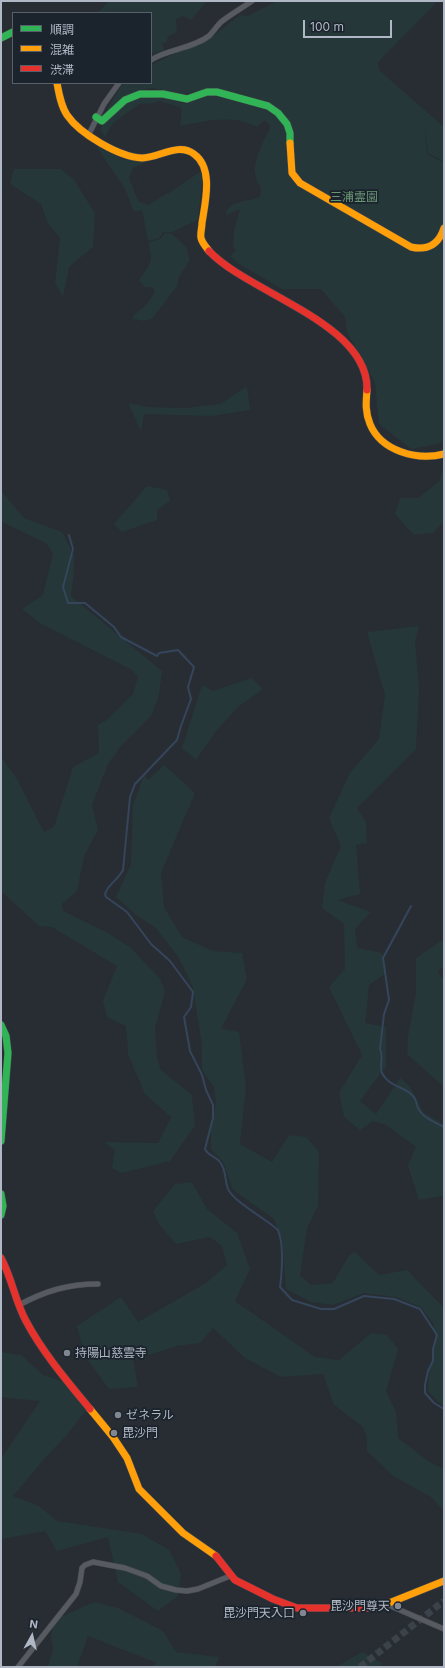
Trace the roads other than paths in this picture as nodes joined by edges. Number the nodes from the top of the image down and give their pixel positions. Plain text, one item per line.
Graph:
1 (252, 1) edge
2 (12, 32) edge
3 (1, 38) edge
4 (152, 59) edge
5 (57, 84) edge
6 (118, 84) edge
7 (96, 117) junction
8 (89, 134) junction
9 (444, 228) edge
10 (444, 454) edge
11 (1, 1024) edge
12 (1, 1141) edge
13 (1, 1194) edge
14 (1, 1214) edge
15 (1, 1258) edge
16 (98, 1284) dead end
17 (19, 1305) junction
18 (230, 1576) junction
19 (444, 1581) edge
20 (386, 1604) junction
21 (444, 1629) edge
22 (18, 1667) edge

1 - 4 street
2 - 3 street
5 - 8 street
6 - 7 street
7 - 8 street
7 - 9 street
8 - 10 street
11 - 12 street
13 - 14 street
15 - 17 street
16 - 17 street
17 - 18 street
18 - 20 street
18 - 22 street
19 - 20 street
20 - 21 street

